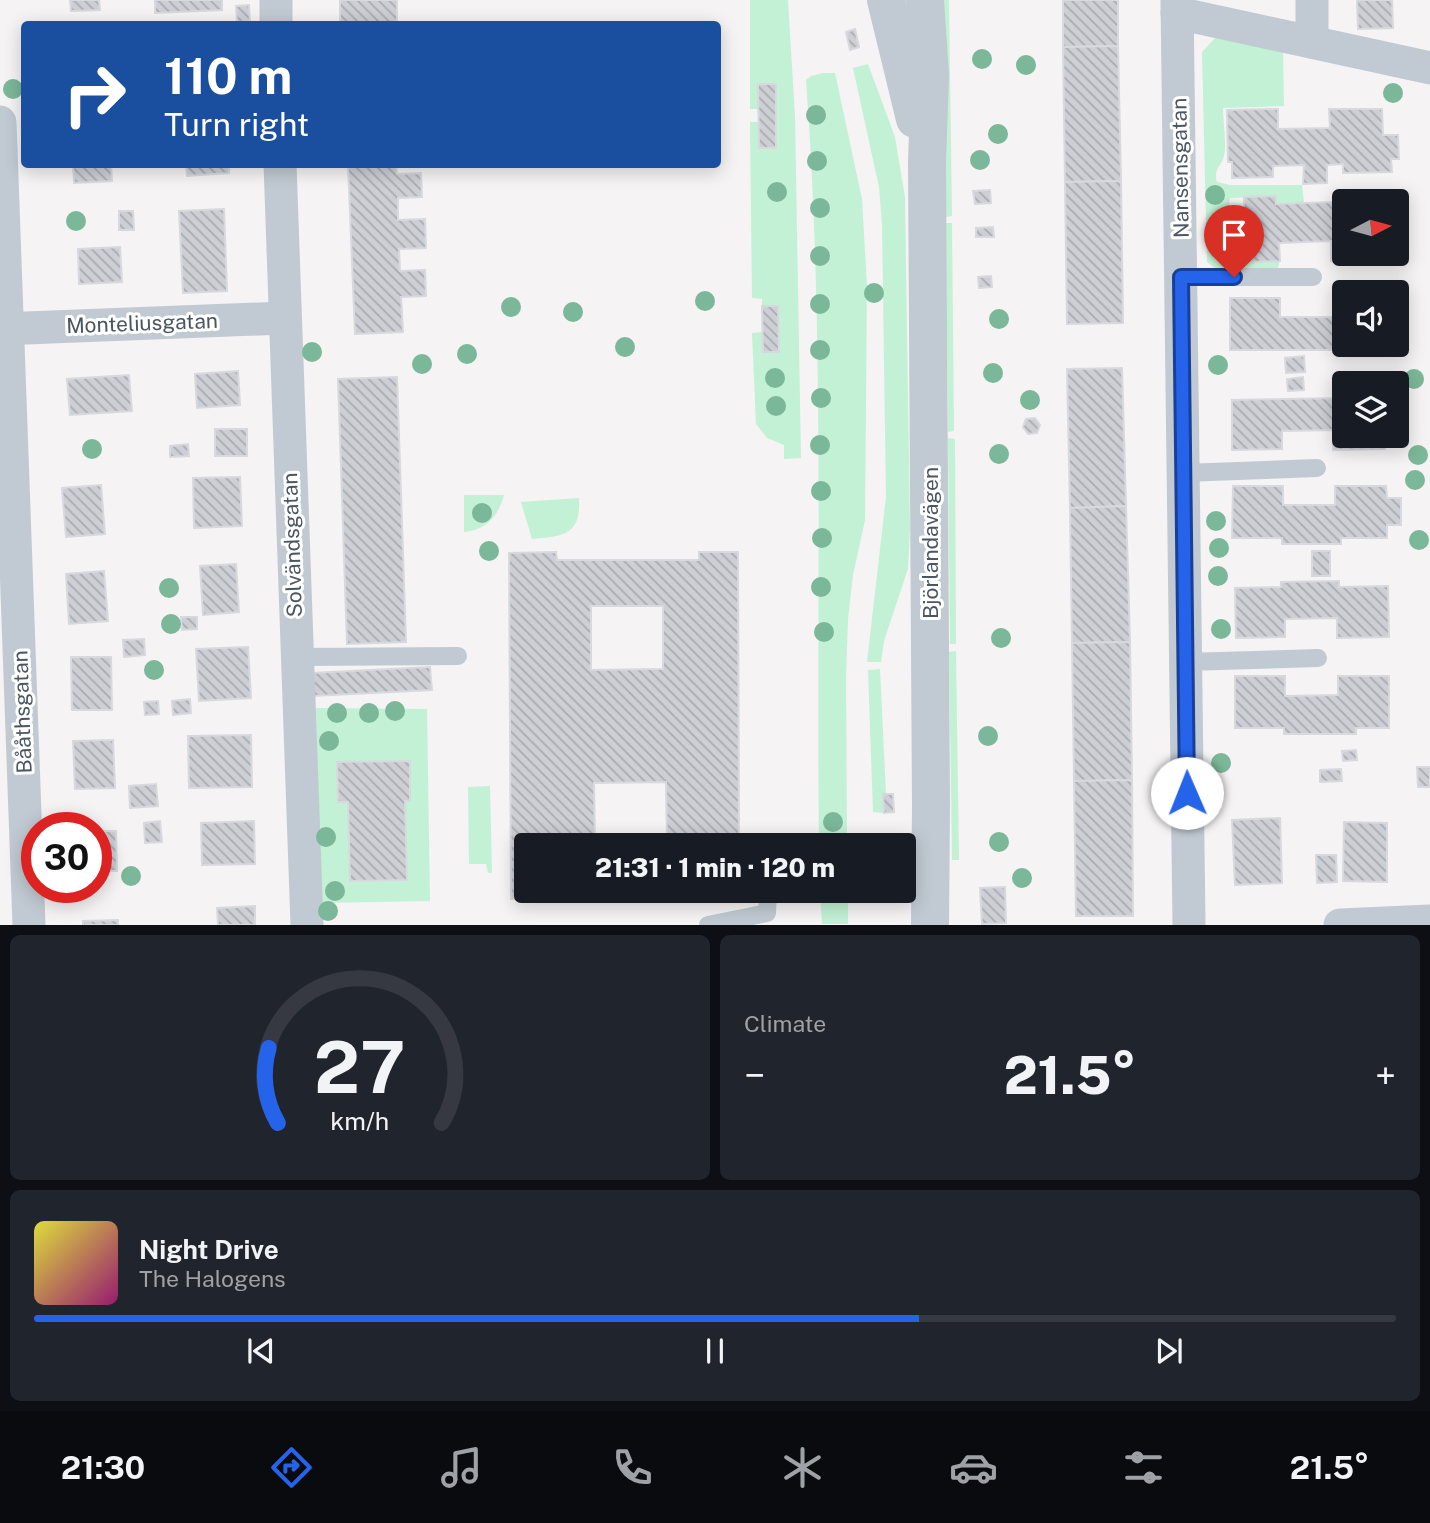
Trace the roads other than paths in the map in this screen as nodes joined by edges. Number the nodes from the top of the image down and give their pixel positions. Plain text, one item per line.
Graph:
1 (276, 0) edge
2 (886, 0) edge
3 (925, 0) edge
4 (1312, 0) edge
5 (1177, 6) edge
6 (276, 21) edge
7 (1312, 42) junction
8 (1430, 68) edge
9 (0, 122) edge
10 (927, 162) junction
11 (280, 168) edge
12 (1313, 276) dead end
13 (1181, 277) junction
14 (284, 318) junction
15 (4, 329) edge
16 (1317, 468) dead end
17 (1183, 473) junction
18 (458, 656) dead end
19 (297, 657) junction
20 (1318, 658) dead end
21 (1185, 662) junction
22 (767, 903) edge
23 (1430, 921) edge
24 (29, 925) edge
25 (307, 925) edge
26 (708, 925) edge
27 (930, 925) edge
28 (1189, 925) edge
29 (1340, 925) edge

1 - 6 street
2 - 10 street, Björlandavägen
3 - 10 street, Björlandavägen
4 - 7 street
5 - 7 street
5 - 13 street, Nansensgatan
7 - 8 street
9 - 15 street, Bååthsgatan
10 - 27 street, Björlandavägen
11 - 14 street, Solvändsgatan
12 - 13 lane
13 - 17 street, Nansensgatan
14 - 15 street, Monteliusgatan
14 - 19 street, Solvändsgatan
15 - 24 street, Bååthsgatan
16 - 17 lane
17 - 21 street, Nansensgatan
18 - 19 lane
19 - 25 street, Solvändsgatan
20 - 21 lane
21 - 28 street, Nansensgatan
22 - 26 lane
23 - 29 street

